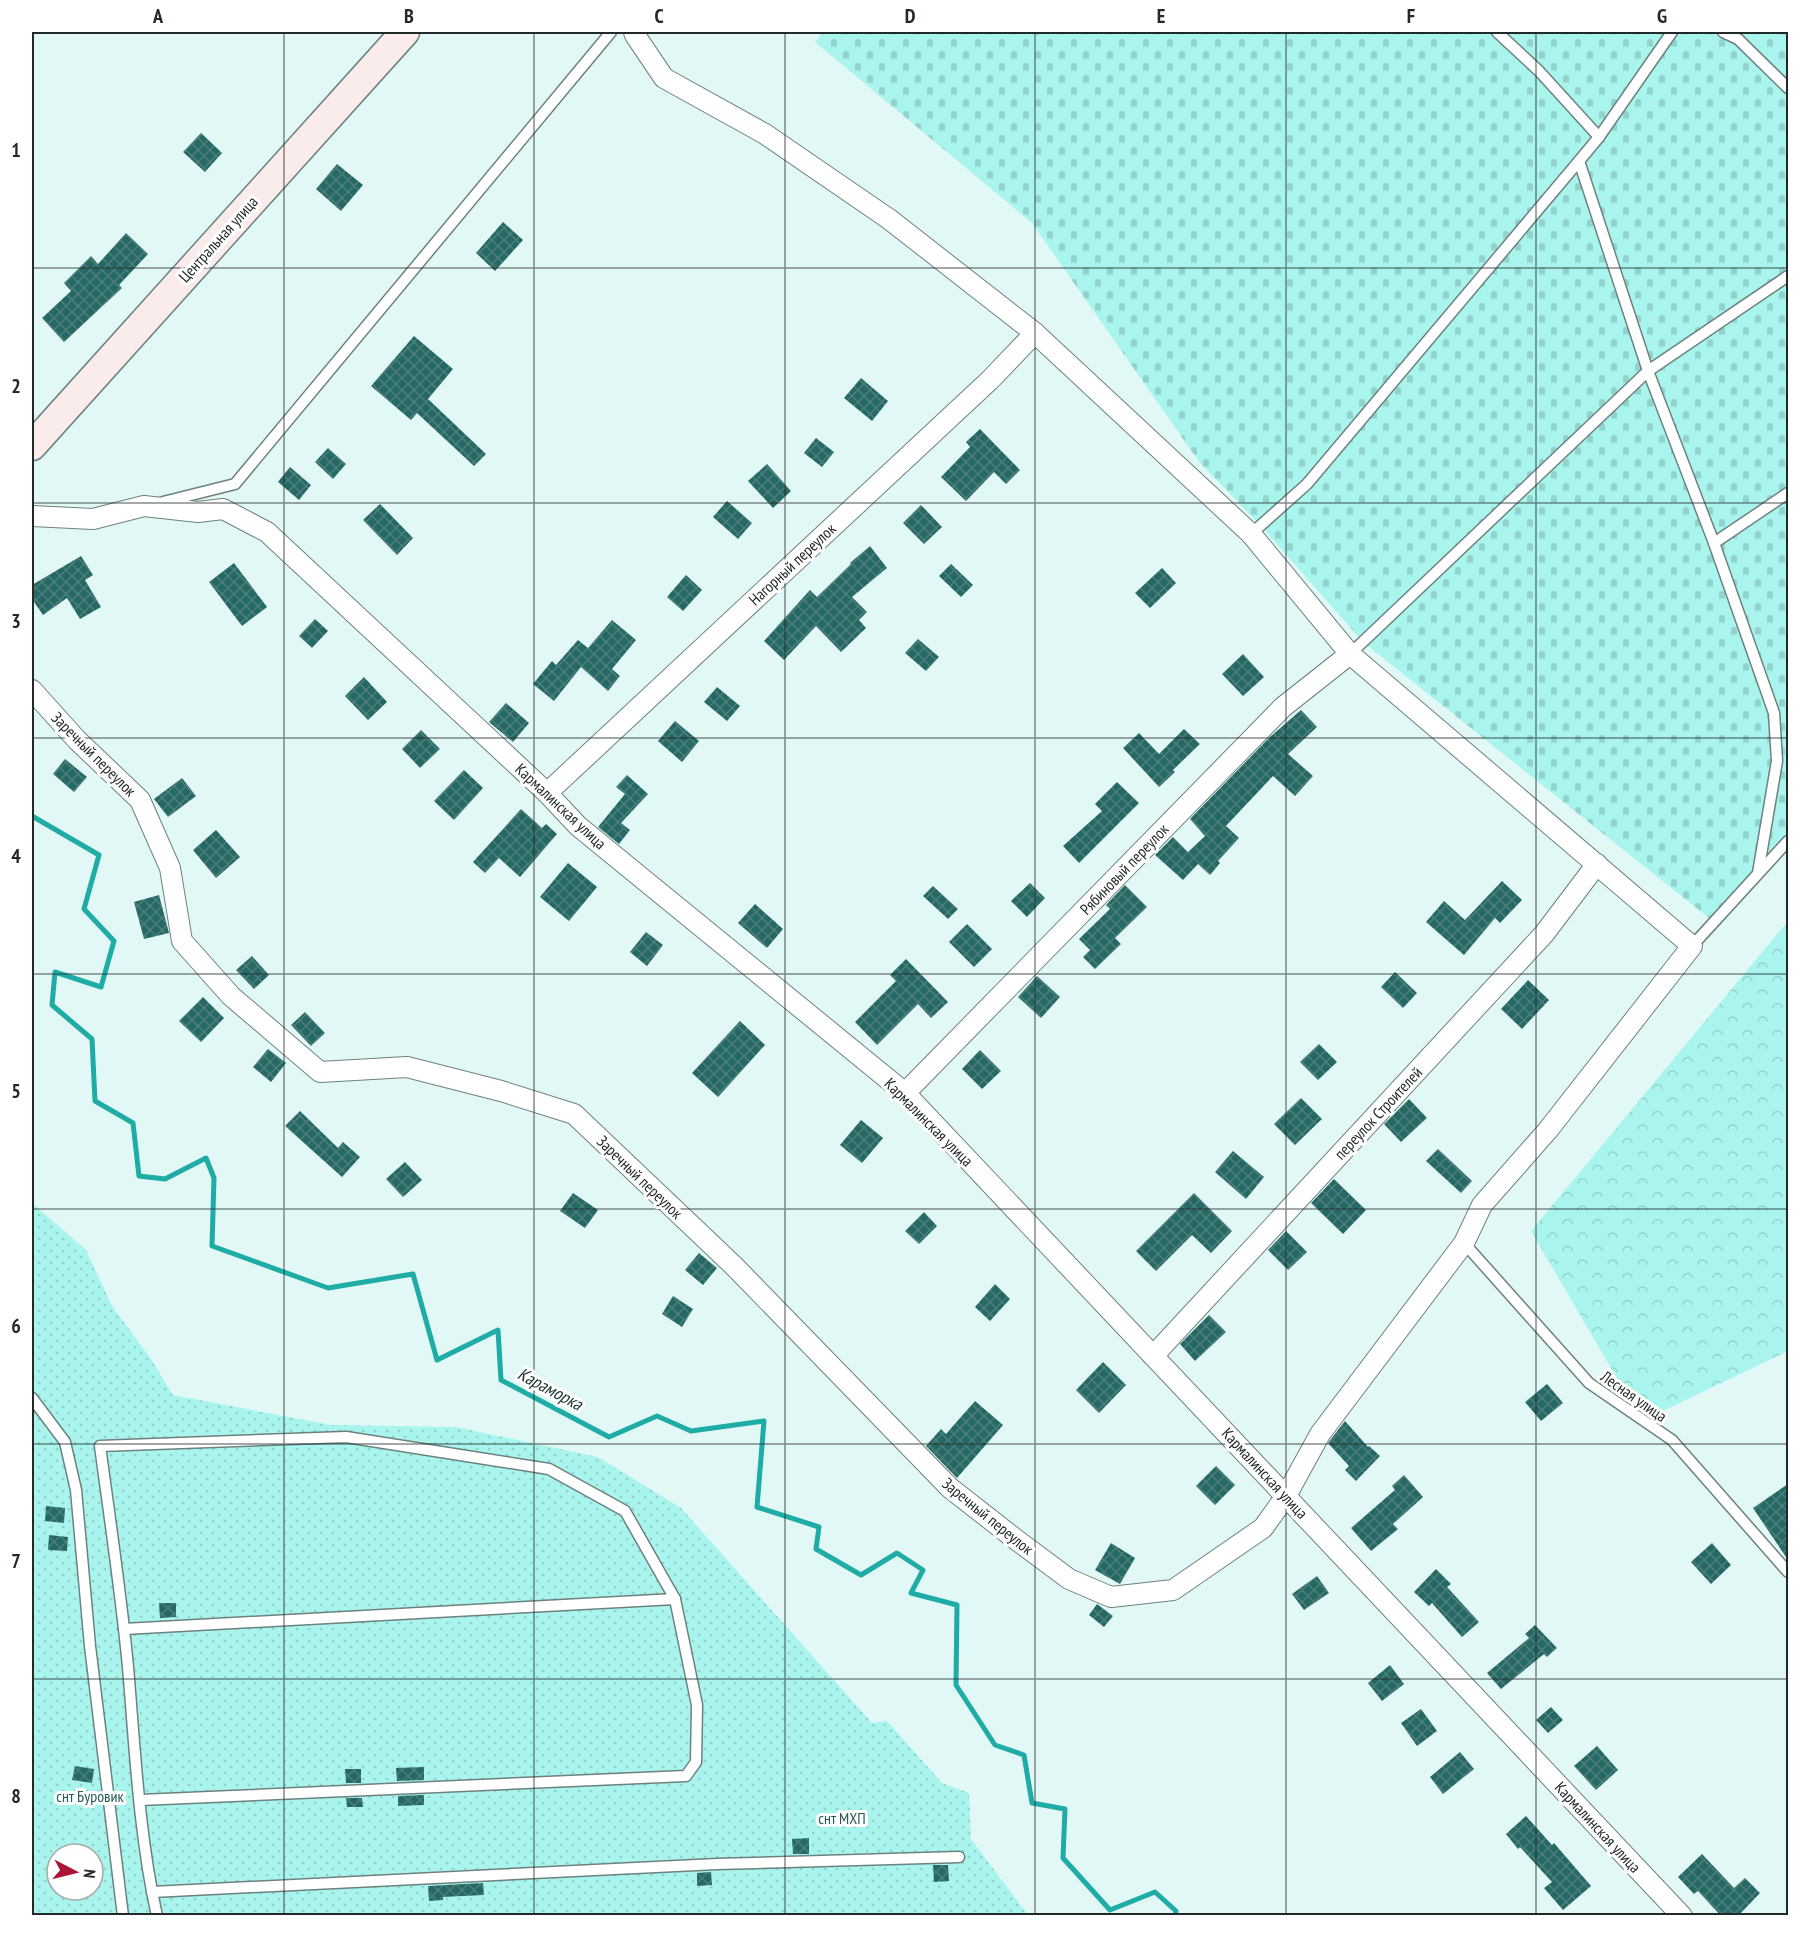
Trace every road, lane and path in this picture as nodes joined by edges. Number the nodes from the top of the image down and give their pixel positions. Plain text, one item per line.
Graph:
1 (405, 32) edge
2 (611, 32) edge
3 (634, 32) edge
4 (1497, 32) edge
5 (1672, 32) edge
6 (1723, 32) edge
7 (1788, 88) edge
8 (1599, 137) junction
9 (1579, 161) junction
10 (1788, 276) edge
11 (1035, 333) junction
12 (1648, 371) junction
13 (32, 446) edge
14 (1788, 493) edge
15 (144, 506) junction
16 (32, 516) edge
17 (1251, 534) junction
18 (1714, 543) junction
19 (1350, 654) junction
20 (32, 690) edge
21 (547, 793) junction
22 (1788, 841) edge
23 (1597, 864) junction
24 (1758, 873) junction
25 (1692, 946) junction
26 (905, 1093) junction
27 (1464, 1243) junction
28 (1153, 1356) junction
29 (32, 1398) edge
30 (1286, 1496) junction
31 (1788, 1572) edge
32 (675, 1599) junction
33 (124, 1629) junction
34 (140, 1800) junction
35 (959, 1857) dead end
36 (152, 1892) junction
37 (123, 1916) edge
38 (158, 1916) edge
39 (1682, 1916) edge

1 - 13 street, Центральная улица
2 - 15 lane
3 - 11 street
4 - 8 lane
5 - 8 lane
6 - 7 lane
8 - 9 lane
9 - 12 lane
9 - 17 lane
10 - 12 lane
11 - 17 street
11 - 21 street, Нагорный переулок
12 - 18 lane
12 - 19 lane
14 - 18 lane
15 - 16 street, Кармалинская улица
15 - 21 street, Кармалинская улица
17 - 19 street
18 - 24 lane
19 - 23 street
19 - 26 street, Рябиновый переулок
20 - 30 street, Заречный переулок
21 - 26 street, Кармалинская улица
22 - 24 lane
23 - 25 street
23 - 28 street, переулок Строителей
24 - 25 lane
25 - 27 street, Заречный переулок
26 - 28 street, Кармалинская улица
27 - 30 street, Заречный переулок
27 - 31 lane, Лесная улица
28 - 30 street, Кармалинская улица
29 - 37 lane
30 - 39 street, Кармалинская улица
32 - 33 lane
32 - 33 lane
32 - 34 lane
33 - 34 lane
34 - 36 lane
35 - 36 lane
36 - 38 lane

